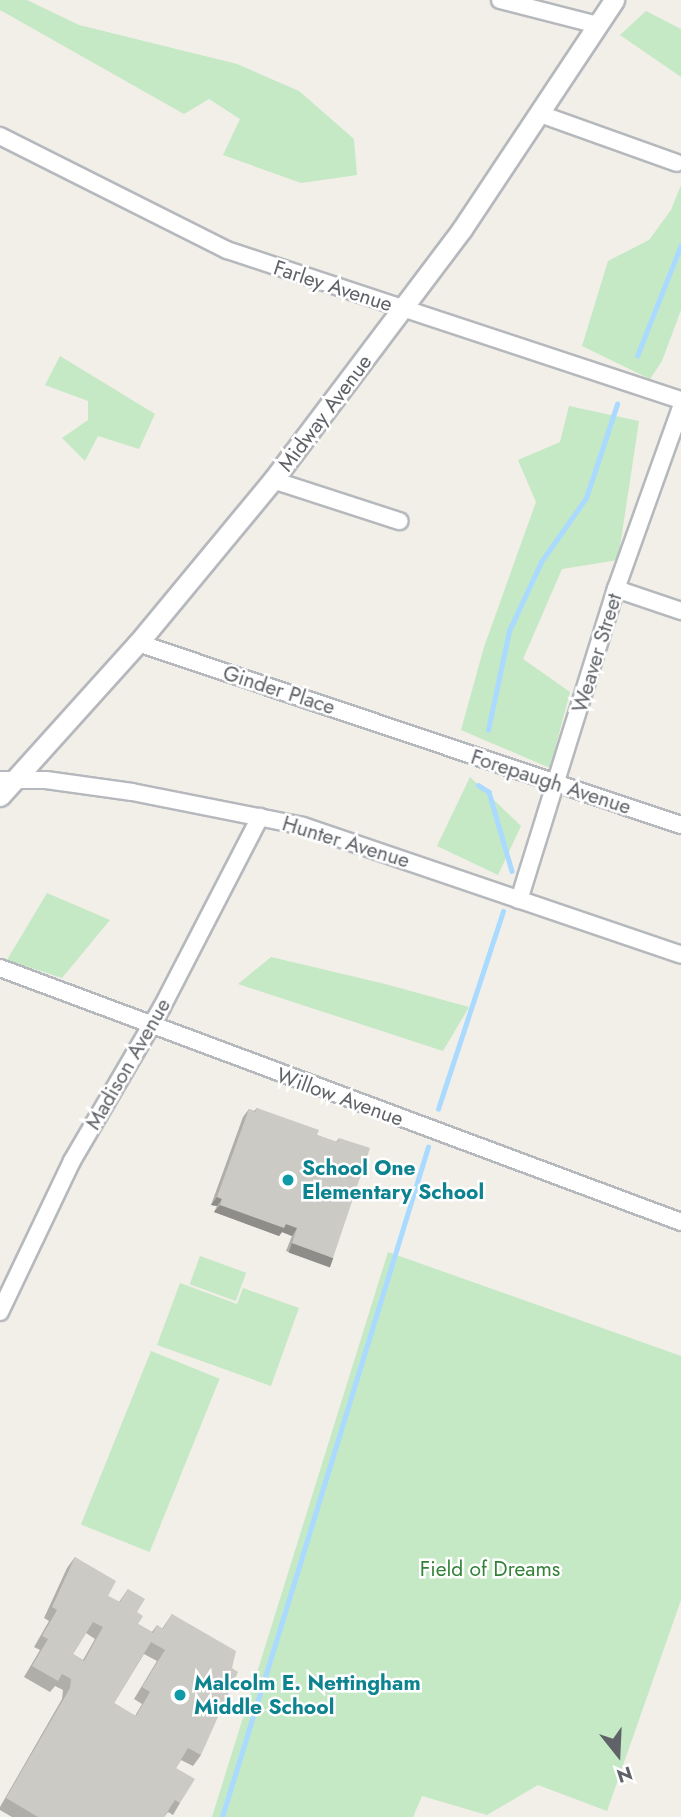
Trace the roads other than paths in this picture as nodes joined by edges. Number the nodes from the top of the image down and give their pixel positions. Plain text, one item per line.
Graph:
1 (500, 0) edge
2 (614, 0) edge
3 (598, 25) junction
4 (540, 114) junction
5 (0, 136) edge
6 (677, 163) dead end
7 (404, 309) junction
8 (681, 400) edge
9 (681, 407) edge
10 (274, 481) junction
11 (399, 521) dead end
12 (617, 589) junction
13 (681, 611) edge
14 (138, 643) junction
15 (421, 737) joint
16 (8, 780) edge
17 (555, 785) junction
18 (0, 796) edge
19 (260, 817) junction
20 (681, 825) edge
21 (519, 900) junction
22 (681, 955) edge
23 (0, 968) edge
24 (152, 1024) junction
25 (681, 1222) edge
26 (0, 1312) edge

1 - 3 street
2 - 3 street, Midway Avenue
3 - 4 street, Midway Avenue
4 - 6 street
4 - 7 street, Midway Avenue
5 - 7 street, Farley Avenue
7 - 8 street, Farley Avenue
7 - 10 street, Midway Avenue
9 - 12 street, Weaver Street
10 - 11 street
10 - 14 street, Midway Avenue
12 - 13 street
12 - 17 street, Weaver Street
14 - 15 street, Ginder Place
14 - 16 street, Midway Avenue
15 - 17 street, Forepaugh Avenue
16 - 18 street, Midway Avenue
16 - 19 street, Hunter Avenue
17 - 20 street, Forepaugh Avenue
17 - 21 street, Weaver Street
19 - 21 street, Hunter Avenue
19 - 24 street, Madison Avenue
21 - 22 street, Hunter Avenue
23 - 24 street, Willow Avenue
24 - 25 street, Willow Avenue
24 - 26 street, Madison Avenue

